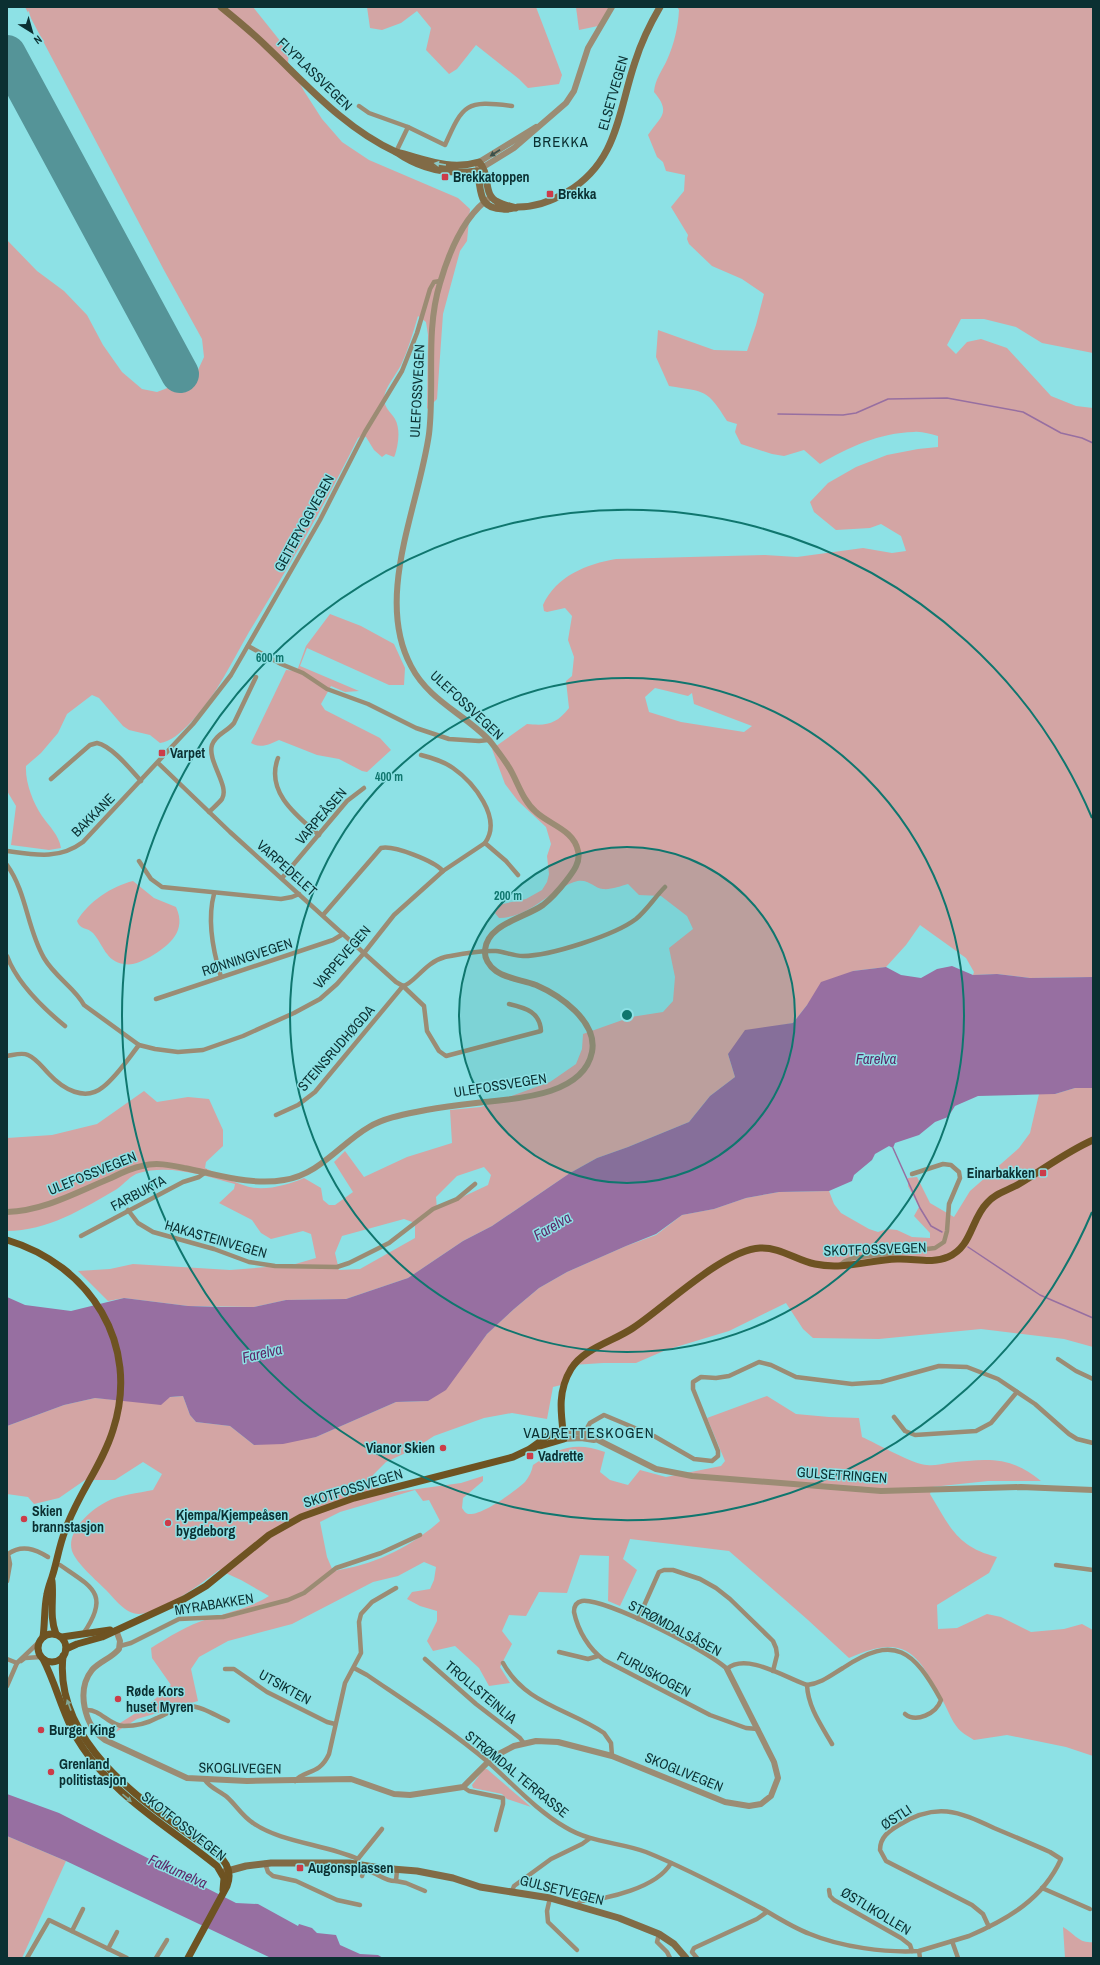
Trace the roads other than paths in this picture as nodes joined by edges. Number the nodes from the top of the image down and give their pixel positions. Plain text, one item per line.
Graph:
1 (221, 7) edge
2 (612, 7) edge
3 (660, 7) edge
4 (359, 106) dead end
5 (512, 106) dead end
6 (541, 125) junction
7 (408, 127) junction
8 (396, 152) junction
9 (479, 162) junction
10 (484, 168) junction
11 (477, 171) junction
12 (491, 197) junction
13 (484, 202) junction
14 (516, 208) junction
15 (440, 281) junction
16 (248, 646) junction
17 (256, 676) dead end
18 (488, 740) junction
19 (421, 755) dead end
20 (278, 758) dead end
21 (158, 763) junction
22 (51, 779) dead end
23 (141, 781) junction
24 (364, 788) dead end
25 (209, 812) junction
26 (319, 835) junction
27 (486, 843) junction
28 (7, 851) edge
29 (139, 861) dead end
30 (7, 865) edge
31 (443, 871) junction
32 (518, 875) dead end
33 (282, 878) junction
34 (664, 887) dead end
35 (214, 894) junction
36 (298, 894) junction
37 (323, 915) junction
38 (343, 934) junction
39 (484, 951) junction
40 (364, 952) junction
41 (7, 956) edge
42 (9, 967) edge
43 (222, 977) junction
44 (403, 986) junction
45 (156, 999) dead end
46 (509, 1004) dead end
47 (66, 1026) dead end
48 (139, 1045) junction
49 (7, 1056) edge
50 (276, 1115) dead end
51 (1093, 1140) edge
52 (206, 1172) junction
53 (912, 1174) dead end
54 (476, 1184) dead end
55 (128, 1210) junction
56 (7, 1212) edge
57 (80, 1236) dead end
58 (7, 1240) edge
59 (840, 1265) junction
60 (1058, 1359) dead end
61 (1093, 1379) edge
62 (1017, 1392) junction
63 (894, 1417) dead end
64 (563, 1430) junction
65 (583, 1436) junction
66 (564, 1439) junction
67 (1093, 1443) edge
68 (530, 1449) junction
69 (1093, 1490) edge
70 (420, 1535) dead end
71 (48, 1557) dead end
72 (60, 1565) dead end
73 (1056, 1565) dead end
74 (1093, 1570) edge
75 (52, 1577) junction
76 (7, 1581) edge
77 (396, 1588) dead end
78 (576, 1603) joint
79 (638, 1619) junction
80 (116, 1630) junction
81 (59, 1636) junction
82 (82, 1636) junction
83 (43, 1637) junction
84 (38, 1643) junction
85 (120, 1646) junction
86 (66, 1649) junction
87 (559, 1652) dead end
88 (63, 1656) junction
89 (598, 1656) junction
90 (42, 1658) junction
91 (7, 1659) edge
92 (425, 1659) dead end
93 (17, 1663) junction
94 (503, 1663) dead end
95 (354, 1668) junction
96 (225, 1669) dead end
97 (727, 1669) junction
98 (773, 1671) junction
99 (807, 1685) junction
100 (7, 1686) edge
101 (86, 1710) junction
102 (905, 1714) dead end
103 (228, 1721) dead end
104 (335, 1724) junction
105 (758, 1728) junction
106 (523, 1742) junction
107 (832, 1744) dead end
108 (612, 1756) junction
109 (487, 1762) junction
110 (205, 1780) junction
111 (295, 1780) junction
112 (464, 1787) junction
113 (382, 1829) dead end
114 (496, 1830) dead end
115 (589, 1839) junction
116 (1061, 1859) joint
117 (357, 1861) junction
118 (265, 1863) junction
119 (671, 1863) junction
120 (397, 1870) junction
121 (226, 1872) junction
122 (362, 1876) dead end
123 (396, 1881) junction
124 (1042, 1888) junction
125 (829, 1890) dead end
126 (425, 1891) dead end
127 (512, 1891) junction
128 (550, 1898) junction
129 (360, 1904) dead end
130 (577, 1905) junction
131 (84, 1909) dead end
132 (1090, 1909) dead end
133 (767, 1912) junction
134 (990, 1926) junction
135 (72, 1931) junction
136 (117, 1932) dead end
137 (659, 1934) junction
138 (167, 1940) dead end
139 (952, 1941) junction
140 (110, 1950) junction
141 (577, 1950) dead end
142 (912, 1951) junction
143 (919, 1951) junction
144 (27, 1958) edge
145 (127, 1958) edge
146 (156, 1958) edge
147 (188, 1958) edge
148 (670, 1958) edge
149 (686, 1958) edge
150 (697, 1958) edge
151 (920, 1958) edge
152 (958, 1958) edge

1 - 8 main road, FLYPLASSVEGEN
2 - 6 street
3 - 14 main road, ELSETVEGEN
4 - 7 street, FLYPLASSVEGEN
5 - 7 street, FLYPLASSVEGEN
6 -> 9 street
6 - 10 street
7 - 8 street
9 -> 8 main road, FLYPLASSVEGEN
8 - 11 main road, FLYPLASSVEGEN
9 - 10 main road
9 - 11 street
10 - 11 street
10 - 12 main road
11 - 13 main road
12 - 13 street, ULEFOSSVEGEN
12 - 14 main road, ELSETVEGEN
13 - 14 main road, ELSETVEGEN
13 - 15 street, ULEFOSSVEGEN
15 - 16 street, GEITERYGGVEGEN
15 - 18 street, ULEFOSSVEGEN
16 - 18 street
16 - 21 street, GEITERYGGVEGEN
17 - 25 street
18 - 39 street, ULEFOSSVEGEN
19 - 27 street
20 - 26 street
21 - 23 street, BAKKANE
21 - 25 street, VARPEDELET
22 - 23 street
23 - 28 street, BAKKANE
24 - 26 street, VARPEÅSEN
25 - 33 street, VARPEDELET
26 - 33 street, VARPEÅSEN
27 - 31 street, VARPEVEGEN
27 - 32 street
29 - 35 street
30 - 48 street, VARPEVEGEN
31 - 37 street
31 - 40 street, VARPEVEGEN
33 - 36 street, VARPEDELET
34 - 39 street
35 - 36 street
35 - 43 street
36 - 37 street, VARPEDELET
37 - 38 street, VARPEDELET
38 - 40 street, VARPEDELET
38 - 43 street, RØNNINGVEGEN
39 - 44 street
39 - 52 street, ULEFOSSVEGEN
40 - 44 street, VARPEDELET
40 - 48 street, VARPEVEGEN
41 - 42 street
42 - 47 street
43 - 45 street, RØNNINGVEGEN
44 - 46 street, VARPEDELET
44 - 50 street, STEINSRUDHØGDA
48 - 49 street
51 - 59 main road, SKOTFOSSVEGEN
52 - 55 street, FARBUKTA
52 - 56 street, ULEFOSSVEGEN
53 - 59 street
54 - 55 street, HAKASTEINVEGEN
55 - 57 street, FARBUKTA
58 - 75 main road
59 - 64 main road, SKOTFOSSVEGEN
60 - 61 street
62 - 63 street
62 - 65 street
62 - 67 street
64 - 65 street, GULSETRINGEN
64 - 66 main road, SKOTFOSSVEGEN
64 - 68 main road, SKOTFOSSVEGEN
65 - 66 street
65 - 69 street, GULSETRINGEN
66 - 68 main road, SKOTFOSSVEGEN
68 - 80 main road, SKOTFOSSVEGEN
70 - 85 street, MYRABAKKEN
71 - 76 street
72 - 82 street
73 - 74 street
75 - 81 main road
75 - 83 main road
77 - 95 street
78 - 79 street, STRØMDALSÅSEN
78 - 89 street, FURUSKOGEN
79 - 97 street, STRØMDALSÅSEN
79 - 98 street
80 - 82 main road, SKOTFOSSVEGEN
80 - 85 street
80 - 86 main road, SKOTFOSSVEGEN
81 - 82 main road, SKOTFOSSVEGEN
81 - 83 main road
81 - 86 main road
83 - 84 main road
84 - 90 main road
84 - 93 street
85 - 101 street, SKOGLIVEGEN
86 - 88 main road
87 - 89 street
88 - 90 main road
121 -> 88 main road, SKOTFOSSVEGEN
89 - 105 street, FURUSKOGEN
90 - 93 street
90 -> 121 main road, SKOTFOSSVEGEN
91 - 93 street
92 - 106 street, TROLLSTEINLIA
93 - 100 street
94 - 108 street
95 - 104 street
95 - 109 street, STRØMDAL TERRASSE
96 - 104 street, UTSIKTEN
97 - 98 street, STRØMDALSÅSEN
97 - 105 street, SKOGLIVEGEN
98 - 99 street, STRØMDALSÅSEN
99 - 102 street
99 - 107 street
101 - 103 street
101 - 110 street, SKOGLIVEGEN
104 - 111 street
105 - 108 street, SKOGLIVEGEN
106 - 108 street, SKOGLIVEGEN
106 - 109 street, SKOGLIVEGEN
109 - 112 street, SKOGLIVEGEN
109 - 115 street, STRØMDAL TERRASSE
110 - 111 street, SKOGLIVEGEN
110 - 117 street
111 - 112 street, SKOGLIVEGEN
112 - 114 street, SKOGLIVEGEN
113 - 117 street
115 - 119 street, STRØMDAL TERRASSE
115 - 127 street
116 - 124 street, STRØMDAL TERRASSE
116 - 134 street, ØSTLI
117 - 118 main road, GULSETVEGEN
117 - 120 main road, GULSETVEGEN
118 - 121 main road, GULSETVEGEN
118 - 129 street
119 - 130 street
119 - 133 street, STRØMDAL TERRASSE
120 - 123 street
120 - 127 main road, GULSETVEGEN
121 - 147 main road
122 - 123 street
123 - 126 street
124 - 132 street
124 - 134 street, STRØMDAL TERRASSE
125 - 142 street, ØSTLIKOLLEN
127 - 128 main road, GULSETVEGEN
128 - 130 main road, GULSETVEGEN
128 - 141 street
130 - 137 main road, GULSETVEGEN
131 - 135 street
133 - 142 street, STRØMDAL TERRASSE
133 - 150 street
134 - 139 street, STRØMDAL TERRASSE
135 - 140 street
135 - 144 street
136 - 140 street
137 - 148 street
137 - 149 main road, GULSETVEGEN
138 - 146 street
139 - 143 street, STRØMDAL TERRASSE
139 - 152 street
140 - 145 street
142 - 143 street, STRØMDAL TERRASSE
143 - 151 street, ØSTLIKOLLEN

